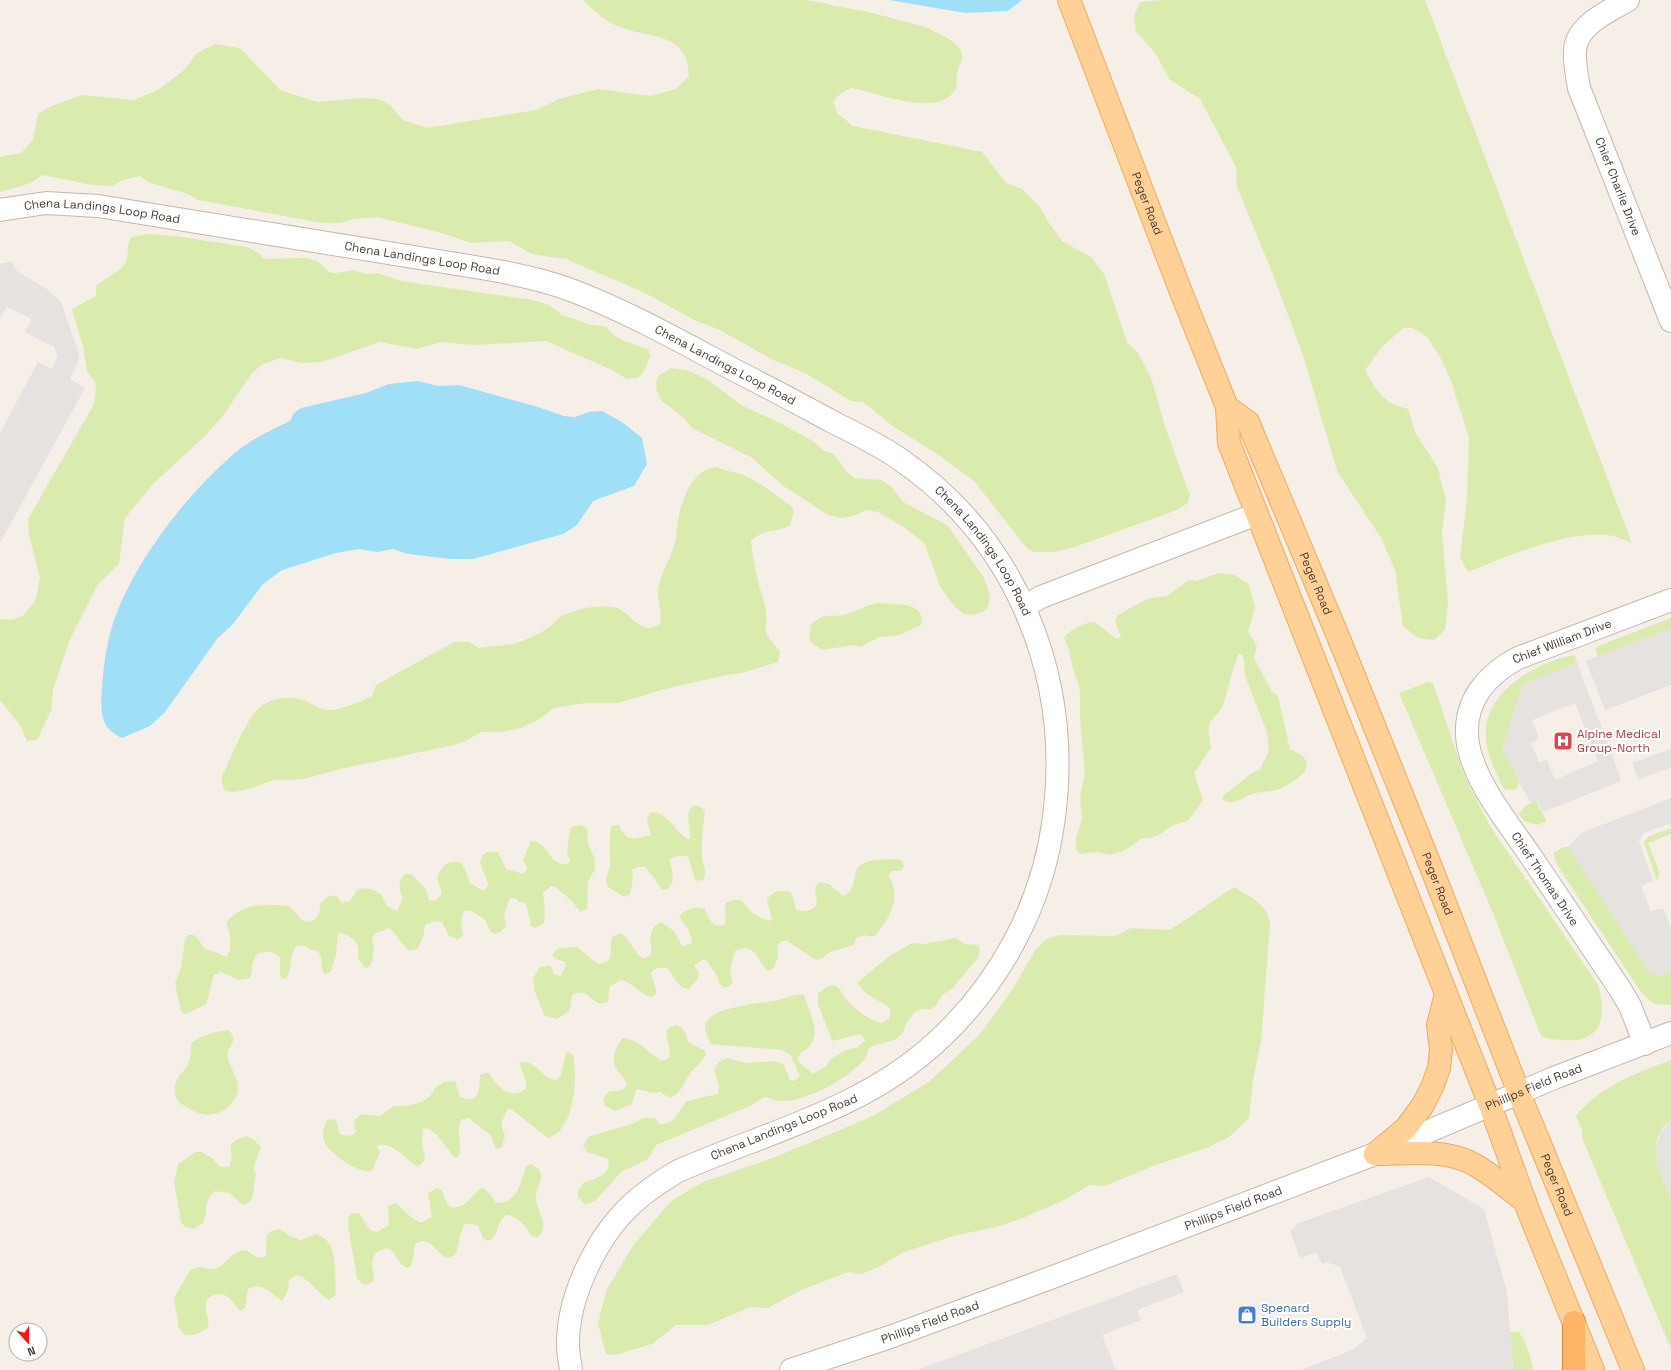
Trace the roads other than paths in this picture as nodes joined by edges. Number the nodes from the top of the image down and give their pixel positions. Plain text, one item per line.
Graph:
1 (1628, 0) edge
2 (1072, 9) edge
3 (0, 210) edge
4 (1671, 321) edge
5 (1228, 407) junction
6 (1257, 514) junction
7 (1671, 600) edge
8 (1024, 607) junction
9 (1471, 708) joint
10 (1446, 994) junction
11 (1671, 1033) edge
12 (1645, 1044) junction
13 (1519, 1093) junction
14 (1490, 1105) junction
15 (1375, 1154) junction
16 (1525, 1201) junction
17 (1574, 1322) junction
18 (571, 1370) edge
19 (791, 1370) edge
20 (1574, 1370) edge
21 (1593, 1370) edge
22 (1633, 1370) edge

1 - 4 street, Chief Charlie Drive
2 - 5 main road, Peger Road
3 - 8 street, Chena Landings Loop Road
5 - 6 main road, Peger Road
5 - 13 main road, Peger Road
6 - 8 street
6 - 10 main road, Peger Road
7 - 9 street, Chief William Drive
8 - 18 street, Chena Landings Loop Road
9 - 12 street, Chief Thomas Drive
10 - 14 main road, Peger Road
10 - 15 main road
11 - 12 street, Phillips Field Road
12 - 13 street, Phillips Field Road
13 - 14 street, Phillips Field Road
13 - 22 main road, Peger Road
14 - 15 street, Phillips Field Road
14 - 16 main road, Peger Road
15 - 16 main road
15 - 19 street, Phillips Field Road
16 - 17 main road, Peger Road
17 - 20 highway
17 - 21 main road, Peger Road

